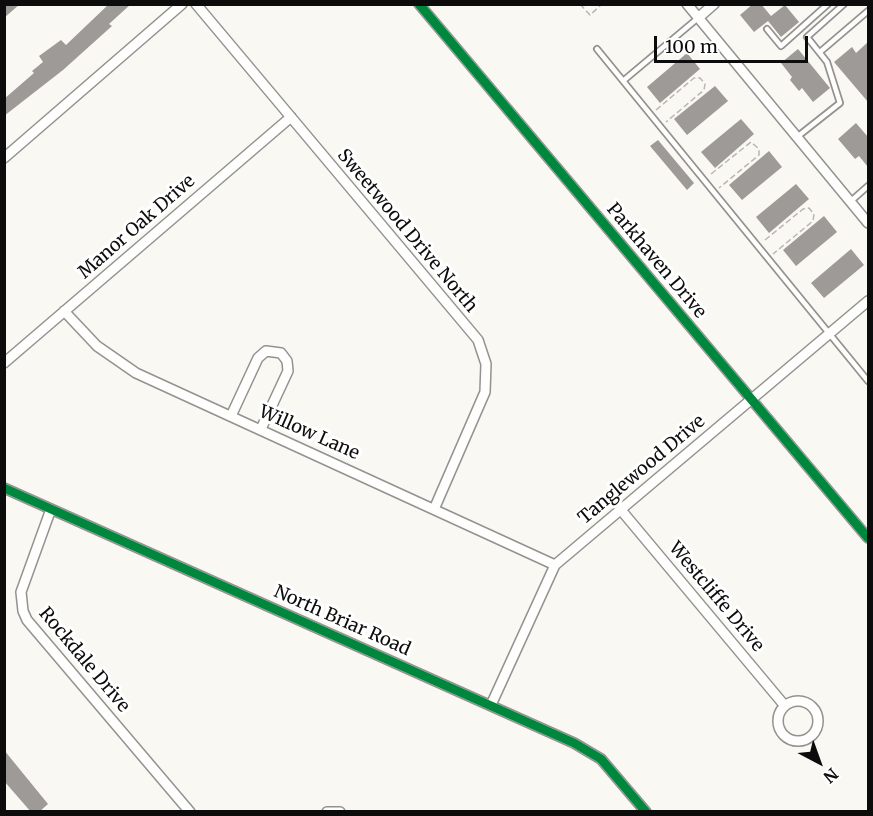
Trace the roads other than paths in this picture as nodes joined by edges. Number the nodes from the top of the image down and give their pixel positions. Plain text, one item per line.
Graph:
1 (182, 4) edge
2 (196, 4) edge
3 (419, 4) edge
4 (687, 4) edge
5 (714, 4) edge
6 (828, 4) edge
7 (844, 4) edge
8 (868, 11) edge
9 (698, 18) junction
10 (767, 29) dead end
11 (597, 49) dead end
12 (820, 52) junction
13 (623, 81) junction
14 (291, 117) junction
15 (797, 137) junction
16 (4, 158) edge
17 (868, 186) edge
18 (851, 201) junction
19 (868, 223) edge
20 (868, 301) edge
21 (64, 312) junction
22 (829, 334) junction
23 (4, 363) edge
24 (868, 381) edge
25 (751, 399) junction
26 (231, 416) junction
27 (261, 429) junction
28 (4, 488) edge
29 (435, 507) junction
30 (51, 509) junction
31 (621, 510) junction
32 (868, 538) edge
33 (555, 565) junction
34 (491, 705) junction
35 (785, 706) junction
36 (190, 812) edge
37 (327, 812) edge
38 (340, 812) edge
39 (646, 812) edge

1 - 16 street
2 - 14 street, Sweetwood Drive North
3 - 25 street, Parkhaven Drive
4 - 9 street
5 - 9 street
6 - 10 lane
7 - 12 lane
8 - 12 lane
9 - 13 lane
9 - 15 street
11 - 13 lane
12 - 15 lane
13 - 22 lane
14 - 21 street, Manor Oak Drive
14 - 29 street, Sweetwood Drive North
15 - 18 street
17 - 18 lane
18 - 19 street
20 - 22 street, Tanglewood Drive
21 - 23 street, Manor Oak Drive
21 - 26 street, Willow Lane
22 - 24 lane
22 - 25 street, Tanglewood Drive
25 - 31 street, Tanglewood Drive
25 - 32 street, Parkhaven Drive
26 - 27 street, Willow Lane
26 - 27 street
27 - 29 street, Willow Lane
28 - 30 street, North Briar Road
29 - 33 street, Willow Lane
30 - 34 street, North Briar Road
30 - 36 street, Rockdale Drive
31 - 33 street, Tanglewood Drive
31 - 35 street, Westcliffe Drive
33 - 34 street, Tanglewood Drive
34 - 39 street, North Briar Road
35 - 35 street
37 - 38 street

